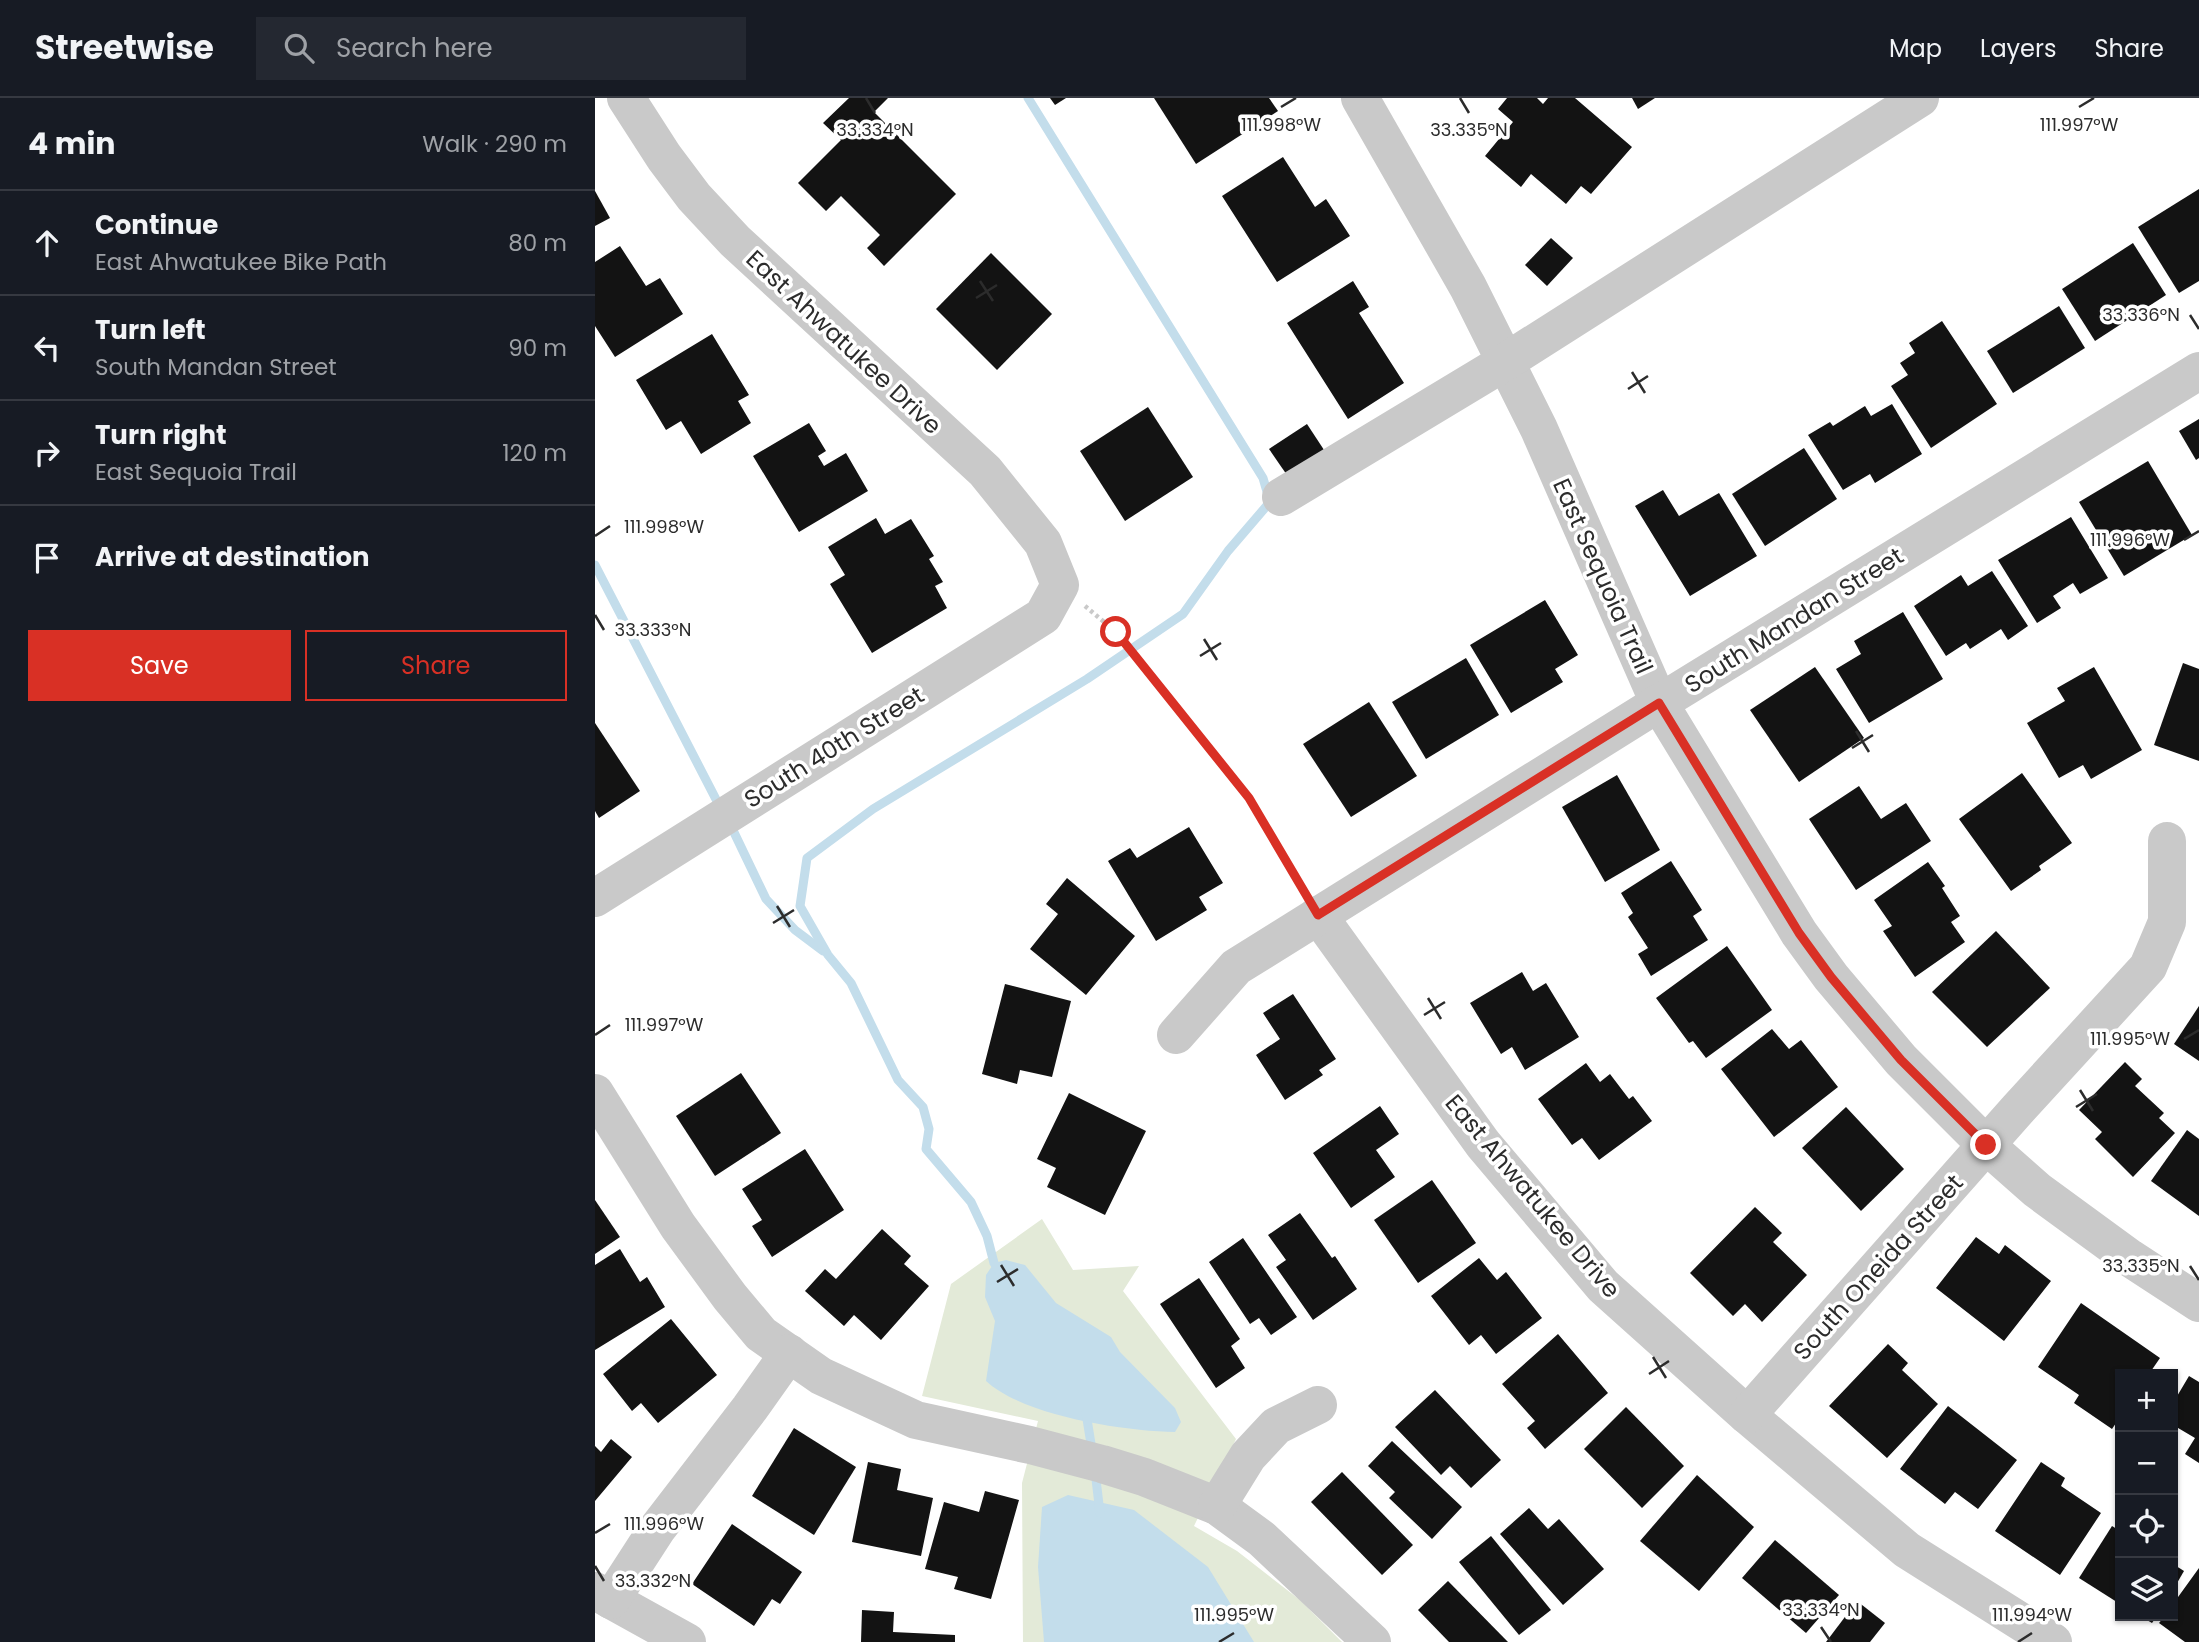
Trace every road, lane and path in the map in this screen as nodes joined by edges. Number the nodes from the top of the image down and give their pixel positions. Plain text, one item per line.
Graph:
1 (626, 98) edge
2 (1920, 98) edge
3 (1369, 101) edge
4 (1505, 362) junction
5 (2199, 371) edge
6 (1281, 497) dead end
7 (1060, 585) joint
8 (1116, 632) dead end
9 (1659, 703) junction
10 (2167, 841) dead end
11 (595, 898) edge
12 (1318, 915) junction
13 (1176, 1035) dead end
14 (595, 1093) edge
15 (1986, 1145) junction
16 (2199, 1303) edge
17 (789, 1353) junction
18 (1318, 1405) dead end
19 (1747, 1415) junction
20 (1203, 1501) junction
21 (603, 1596) edge
22 (687, 1642) edge
23 (1372, 1642) edge
24 (2053, 1642) edge

1 - 7 street, East Ahwatukee Drive
2 - 4 street
3 - 4 street, East Sequoia Trail
4 - 6 street
4 - 9 street, East Sequoia Trail
5 - 9 street, South Mandan Street
7 - 11 street, South 40th Street
8 - 12 path
9 - 12 street, South Mandan Street
9 - 15 street, East Sequoia Trail
10 - 15 street, South Oneida Street
12 - 13 street, South Mandan Street
12 - 19 street, East Ahwatukee Drive
14 - 17 street
15 - 16 street, East Sequoia Trail
15 - 19 street, South Oneida Street
17 - 20 street
17 - 21 street
18 - 20 street
19 - 24 street, East Ahwatukee Drive
20 - 23 street
21 - 22 street

